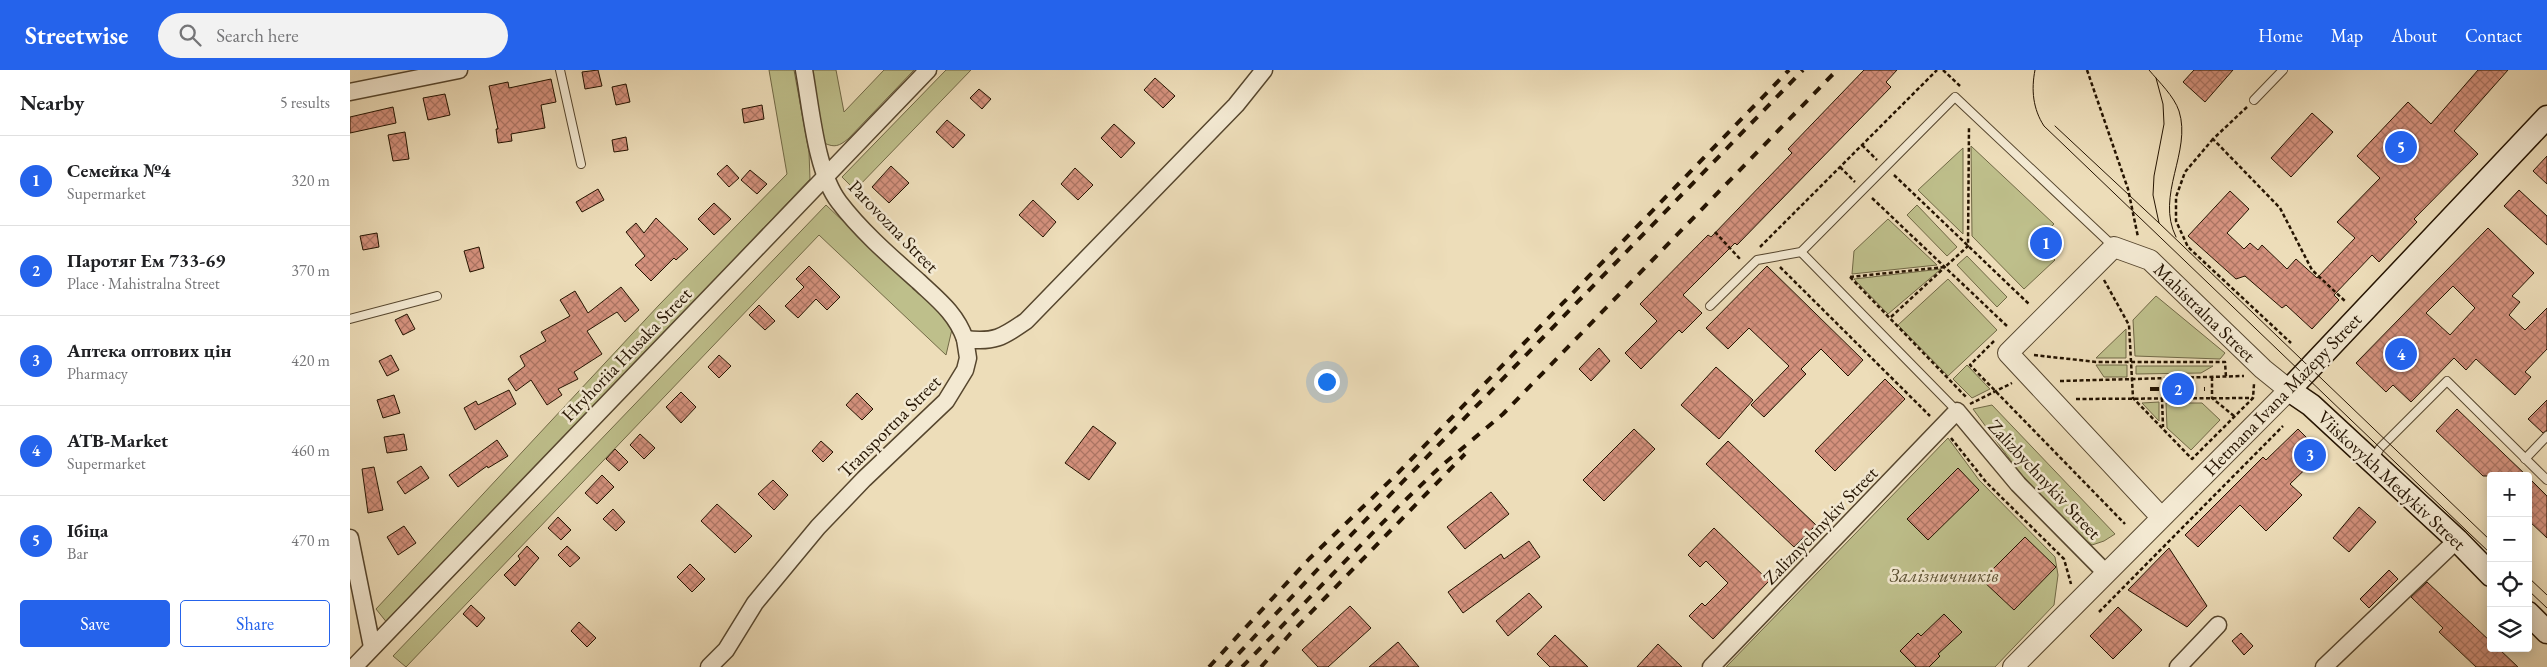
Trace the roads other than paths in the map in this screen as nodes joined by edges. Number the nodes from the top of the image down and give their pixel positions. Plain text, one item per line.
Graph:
1 (459, 70) edge
2 (560, 70) edge
3 (804, 70) edge
4 (928, 70) edge
5 (1264, 70) edge
6 (2283, 70) edge
7 (350, 92) edge
8 (2254, 100) road end
9 (2547, 117) edge
10 (580, 164) dead end
11 (825, 177) junction
12 (2122, 242) junction
13 (1801, 252) junction
14 (437, 296) dead end
15 (1710, 306) dead end
16 (350, 319) edge
17 (965, 339) junction
18 (2289, 390) junction
19 (1957, 411) junction
20 (2547, 436) edge
21 (2525, 459) junction
22 (2372, 462) junction
23 (2547, 480) edge
24 (2161, 517) junction
25 (350, 538) edge
26 (2457, 540) junction
27 (2487, 571) edge
28 (2105, 572) junction
29 (2532, 617) edge
30 (2218, 625) dead end
31 (2547, 632) edge
32 (372, 647) junction
33 (354, 667) edge
34 (709, 667) edge
35 (1711, 667) edge
36 (2014, 667) edge
37 (2178, 667) edge
38 (2324, 667) edge

1 - 7 street
2 - 10 lane
3 - 11 street, Parovozna Street
4 - 11 street, Hryhoriia Husaka Street
5 - 17 street
6 - 8 lane
9 - 18 main road, Hetmana Ivana Mazepy Street
11 - 17 street, Parovozna Street
11 - 32 street, Hryhoriia Husaka Street
12 - 13 lane
12 - 18 street, Mahistralna Street
12 - 24 street
13 - 15 lane
13 - 19 lane
14 - 16 lane
17 - 34 street, Transportna Street
18 - 22 main road, Viiskovykh Medykiv Street
18 - 24 street, Hetmana Ivana Mazepy Street
19 - 28 street, Zalizbychnykiv Street
19 - 35 street, Zaliznychnykiv Street
20 - 21 lane
21 - 22 lane
21 - 23 lane
22 - 26 main road, Viiskovykh Medykiv Street
24 - 28 street, Hetmana Ivana Mazepy Street
25 - 32 street
26 - 27 main road, Viiskovykh Medykiv Street
26 - 38 street
28 - 36 street, Hetmana Ivana Mazepy Street
29 - 31 main road
30 - 37 street
32 - 33 street, Hryhoriia Husaka Street

